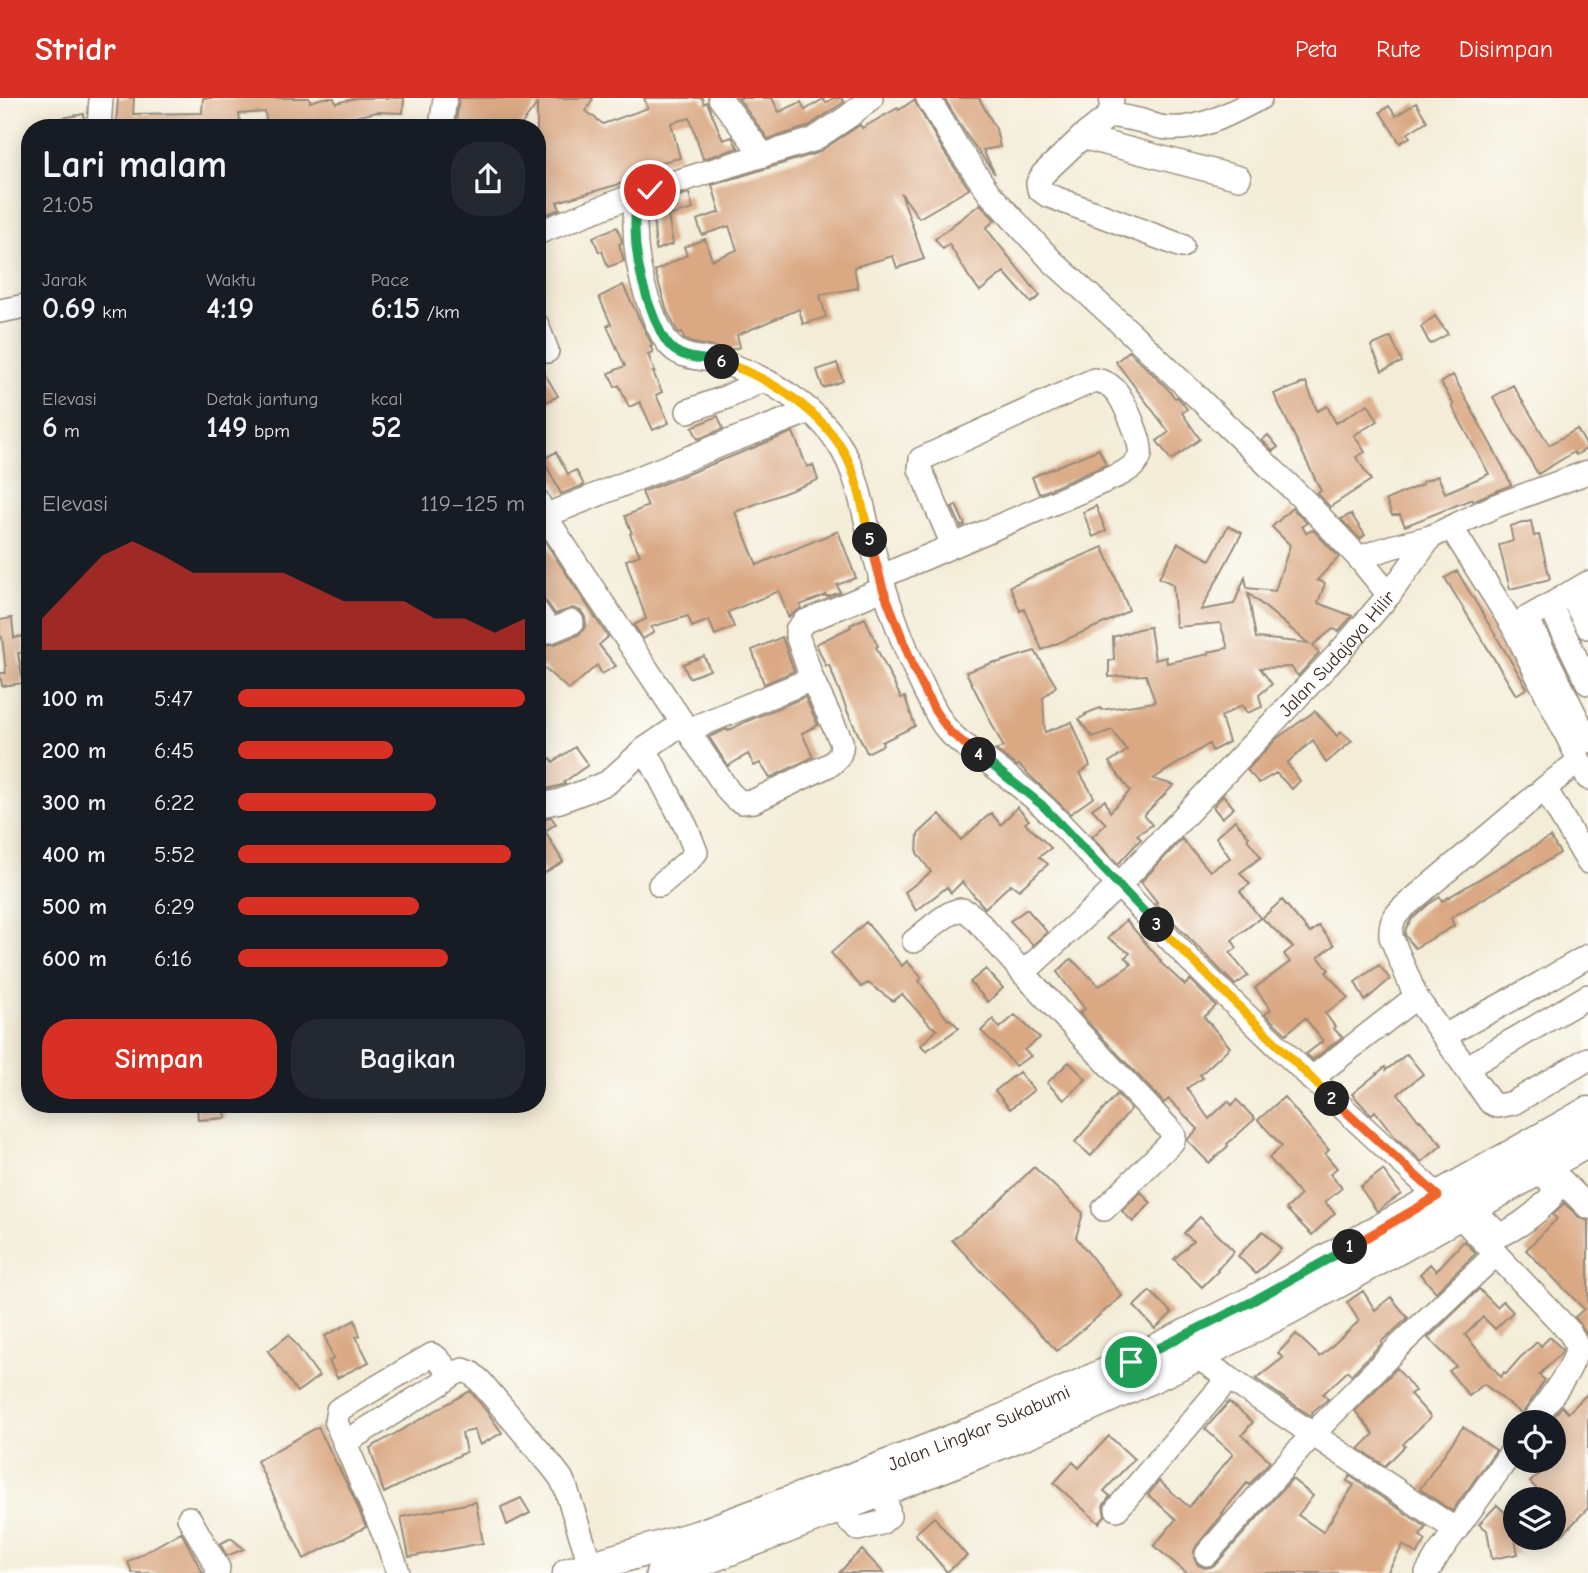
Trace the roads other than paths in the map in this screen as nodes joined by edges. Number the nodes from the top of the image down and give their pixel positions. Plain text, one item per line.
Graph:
1 (101, 98) edge
2 (445, 98) edge
3 (720, 98) edge
4 (872, 98) edge
5 (928, 98) edge
6 (1260, 98) edge
7 (1111, 106) edge
8 (100, 119) edge
9 (442, 119) edge
10 (1082, 137) junction
11 (763, 155) junction
12 (1239, 178) dead end
13 (637, 194) junction
14 (546, 229) edge
15 (1182, 246) dead end
16 (21, 307) edge
17 (0, 312) edge
18 (763, 380) junction
19 (688, 411) dead end
20 (810, 411) junction
21 (1588, 472) edge
22 (546, 510) edge
23 (546, 521) edge
24 (1441, 532) junction
25 (953, 545) junction
26 (1359, 558) junction
27 (882, 583) junction
28 (1389, 595) junction
29 (1557, 603) edge
30 (572, 622) dead end
31 (546, 625) edge
32 (1588, 628) edge
33 (1588, 657) edge
34 (812, 679) junction
35 (1588, 683) edge
36 (1588, 715) edge
37 (686, 727) junction
38 (645, 749) junction
39 (1585, 760) edge
40 (1545, 788) junction
41 (546, 804) edge
42 (1588, 862) edge
43 (660, 885) dead end
44 (1118, 886) junction
45 (914, 941) dead end
46 (1588, 956) edge
47 (1023, 973) junction
48 (1588, 996) edge
49 (1416, 997) junction
50 (1444, 1036) junction
51 (1466, 1068) junction
52 (1585, 1068) edge
53 (1311, 1079) junction
54 (1588, 1112) edge
55 (1588, 1142) edge
56 (1544, 1166) junction
57 (1456, 1206) junction
58 (1588, 1207) edge
59 (1104, 1209) dead end
60 (1496, 1254) junction
61 (1197, 1357) junction
62 (452, 1375) junction
63 (1229, 1378) junction
64 (1541, 1410) edge
65 (1312, 1435) junction
66 (344, 1443) junction
67 (1503, 1464) edge
68 (1117, 1509) dead end
69 (189, 1518) dead end
70 (1456, 1530) junction
71 (1207, 1554) dead end
72 (579, 1570) edge
73 (217, 1573) edge
74 (398, 1573) edge
75 (661, 1573) edge
76 (1427, 1573) edge

1 - 8 street
2 - 9 street
3 - 11 street
4 - 11 street
5 - 26 street
6 - 7 street
7 - 10 street
10 - 12 street
10 - 15 street
11 - 13 street
13 - 14 street
13 - 18 street
16 - 17 street
18 - 19 street
18 - 20 street
20 - 22 street
20 - 27 street
21 - 24 street, Jalan Sudajaya Hilir
23 - 37 street
24 - 26 street
24 - 28 street, Jalan Sudajaya Hilir
24 - 29 street
25 - 25 street
25 - 27 street
26 - 28 street
27 - 34 street
27 - 44 street
28 - 44 street, Jalan Sudajaya Hilir
29 - 32 street
29 - 33 street
29 - 35 street
29 - 36 street
29 - 39 street
30 - 31 street
34 - 37 street
34 - 37 street
37 - 38 street
38 - 41 street
38 - 43 street
39 - 40 street
40 - 42 street
40 - 49 street
44 - 47 street, Jalan Sudajaya Hilir
44 - 53 street
45 - 47 street
46 - 50 street
47 - 59 street
48 - 51 street
49 - 50 street
49 - 53 street
50 - 51 street
51 - 52 street
53 - 57 street
54 - 57 main road, Jalan Lingkar Sukabumi
55 - 56 main road, Jalan Lingkar Sukabumi
56 - 57 main road, Jalan Lingkar Sukabumi
56 - 57 street
56 - 58 street
57 - 60 street
57 - 61 main road, Jalan Lingkar Sukabumi
57 - 72 main road, Jalan Lingkar Sukabumi
60 - 64 street
60 - 65 street
61 - 63 street
61 - 75 main road, Jalan Lingkar Sukabumi
62 - 66 street
62 - 66 street
62 - 72 street
63 - 65 street
63 - 68 street
65 - 70 street
65 - 71 street
66 - 74 street
67 - 70 street
69 - 73 street
70 - 76 street

